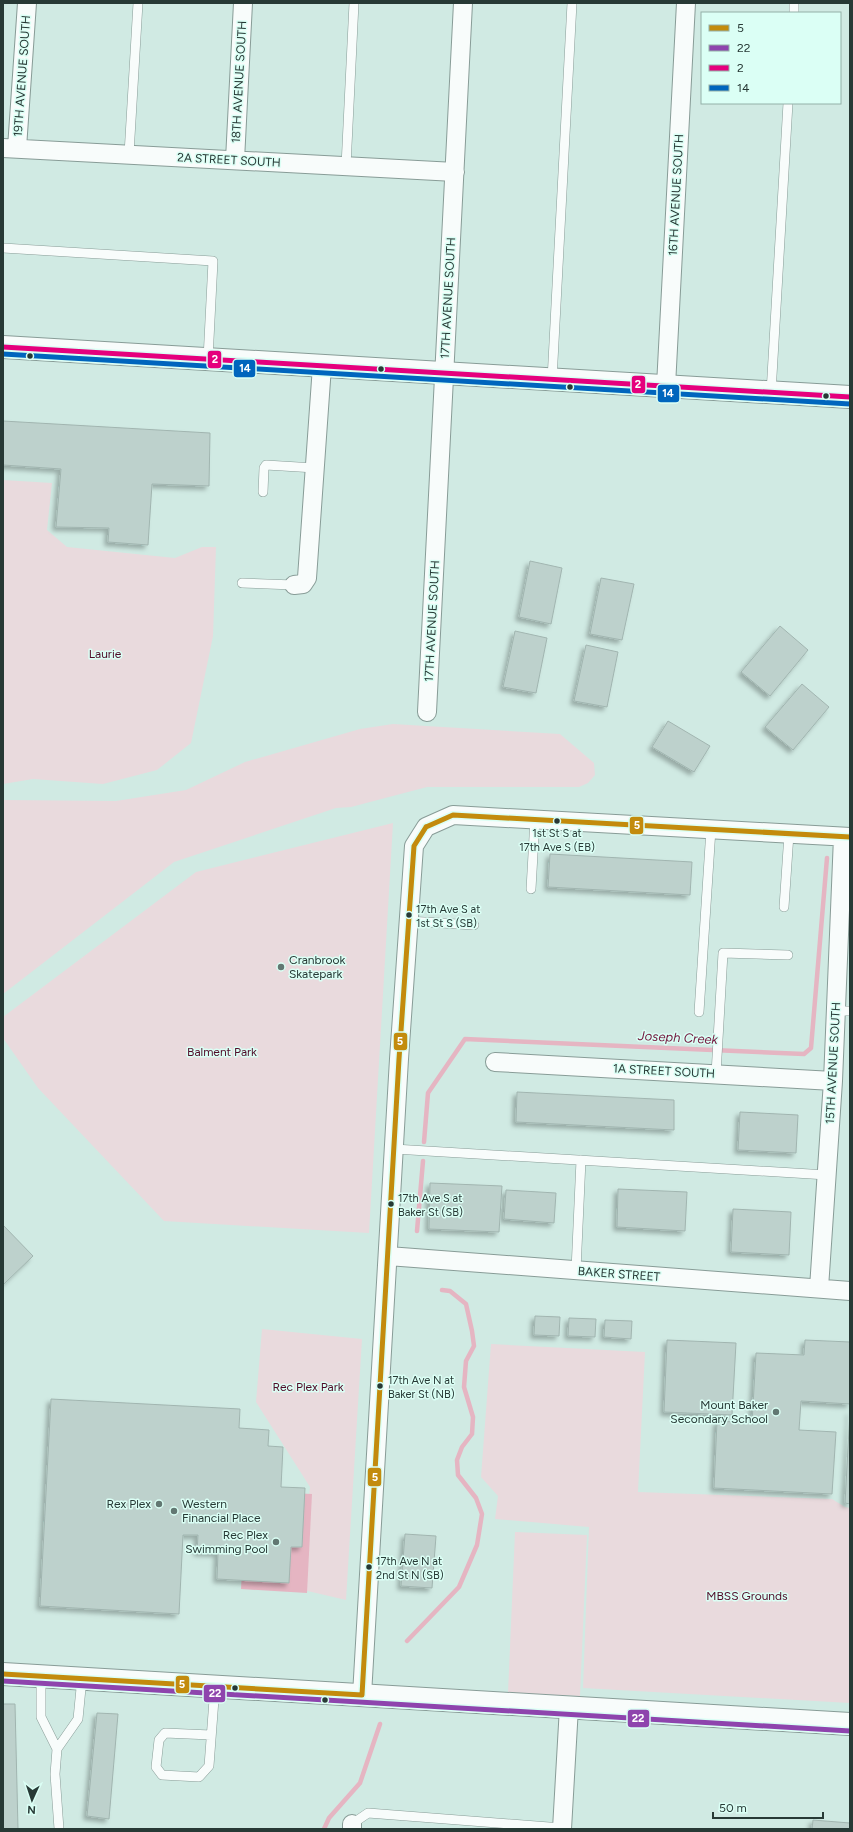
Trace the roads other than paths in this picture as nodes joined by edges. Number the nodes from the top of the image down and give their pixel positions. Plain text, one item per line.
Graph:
1 (27, 3) edge
2 (138, 3) edge
3 (243, 3) edge
4 (354, 3) edge
5 (463, 3) edge
6 (572, 3) edge
7 (686, 3) edge
8 (788, 104) edge
9 (10, 148) edge
10 (129, 154) junction
11 (235, 160) junction
12 (346, 166) junction
13 (454, 172) junction
14 (3, 248) edge
15 (3, 347) edge
16 (208, 359) junction
17 (322, 366) junction
18 (444, 373) junction
19 (552, 380) junction
20 (666, 386) junction
21 (771, 393) junction
22 (850, 397) edge
23 (315, 468) junction
24 (263, 492) dead end
25 (242, 583) dead end
26 (294, 585) joint
27 (427, 712) dead end
28 (535, 819) junction
29 (711, 829) junction
30 (789, 834) junction
31 (847, 837) edge
32 (531, 888) dead end
33 (784, 907) dead end
34 (408, 922) junction
35 (474, 925) dead end
36 (788, 955) dead end
37 (843, 1011) edge
38 (699, 1012) dead end
39 (495, 1062) dead end
40 (716, 1074) junction
41 (833, 1081) junction
42 (394, 1149) junction
43 (581, 1160) junction
44 (827, 1175) junction
45 (388, 1256) junction
46 (576, 1270) junction
47 (819, 1288) junction
48 (850, 1292) edge
49 (3, 1674) edge
50 (41, 1676) junction
51 (82, 1678) junction
52 (214, 1686) junction
53 (362, 1695) junction
54 (569, 1707) junction
55 (850, 1724) edge
56 (211, 1735) junction
57 (57, 1749) junction
58 (460, 1825) edge
59 (352, 1826) edge
60 (562, 1828) edge
61 (59, 1829) edge

1 - 9 street, 19TH AVENUE SOUTH
2 - 10 lane
3 - 11 street, 18TH AVENUE SOUTH
4 - 12 lane
5 - 13 street, 17TH AVENUE SOUTH
6 - 19 lane
7 - 20 street, 16TH AVENUE SOUTH
8 - 21 lane
9 - 10 street, 2A STREET SOUTH
10 - 11 street, 2A STREET SOUTH
11 - 12 street, 2A STREET SOUTH
12 - 13 street, 2A STREET SOUTH
13 - 18 street, 17TH AVENUE SOUTH
14 - 16 lane
15 - 16 main road
16 - 17 main road
17 - 18 main road
17 - 23 street
18 - 19 main road
18 - 27 street, 17TH AVENUE SOUTH
19 - 20 main road
20 - 21 main road
21 - 22 main road
23 - 24 lane
23 - 26 street
25 - 26 lane
28 - 29 street
28 - 32 lane
28 - 34 street
29 - 30 street
29 - 38 lane
30 - 31 street
30 - 33 lane
31 - 37 street, 15TH AVENUE SOUTH
34 - 35 lane
34 - 42 street
36 - 40 lane
37 - 41 street, 15TH AVENUE SOUTH
39 - 40 street, 1A STREET SOUTH
40 - 41 street, 1A STREET SOUTH
41 - 44 street, 15TH AVENUE SOUTH
42 - 43 lane
42 - 45 street
43 - 44 lane
43 - 46 lane
44 - 47 street, 15TH AVENUE SOUTH
45 - 46 street, BAKER STREET
45 - 53 street
46 - 47 street, BAKER STREET
47 - 48 street, BAKER STREET
49 - 50 main road
50 - 51 main road
50 - 57 lane
51 - 52 main road
51 - 57 lane
52 - 53 main road
52 - 56 lane
53 - 54 main road
54 - 55 main road
54 - 60 street
56 - 56 lane
57 - 61 lane
58 - 59 lane
58 - 60 lane

